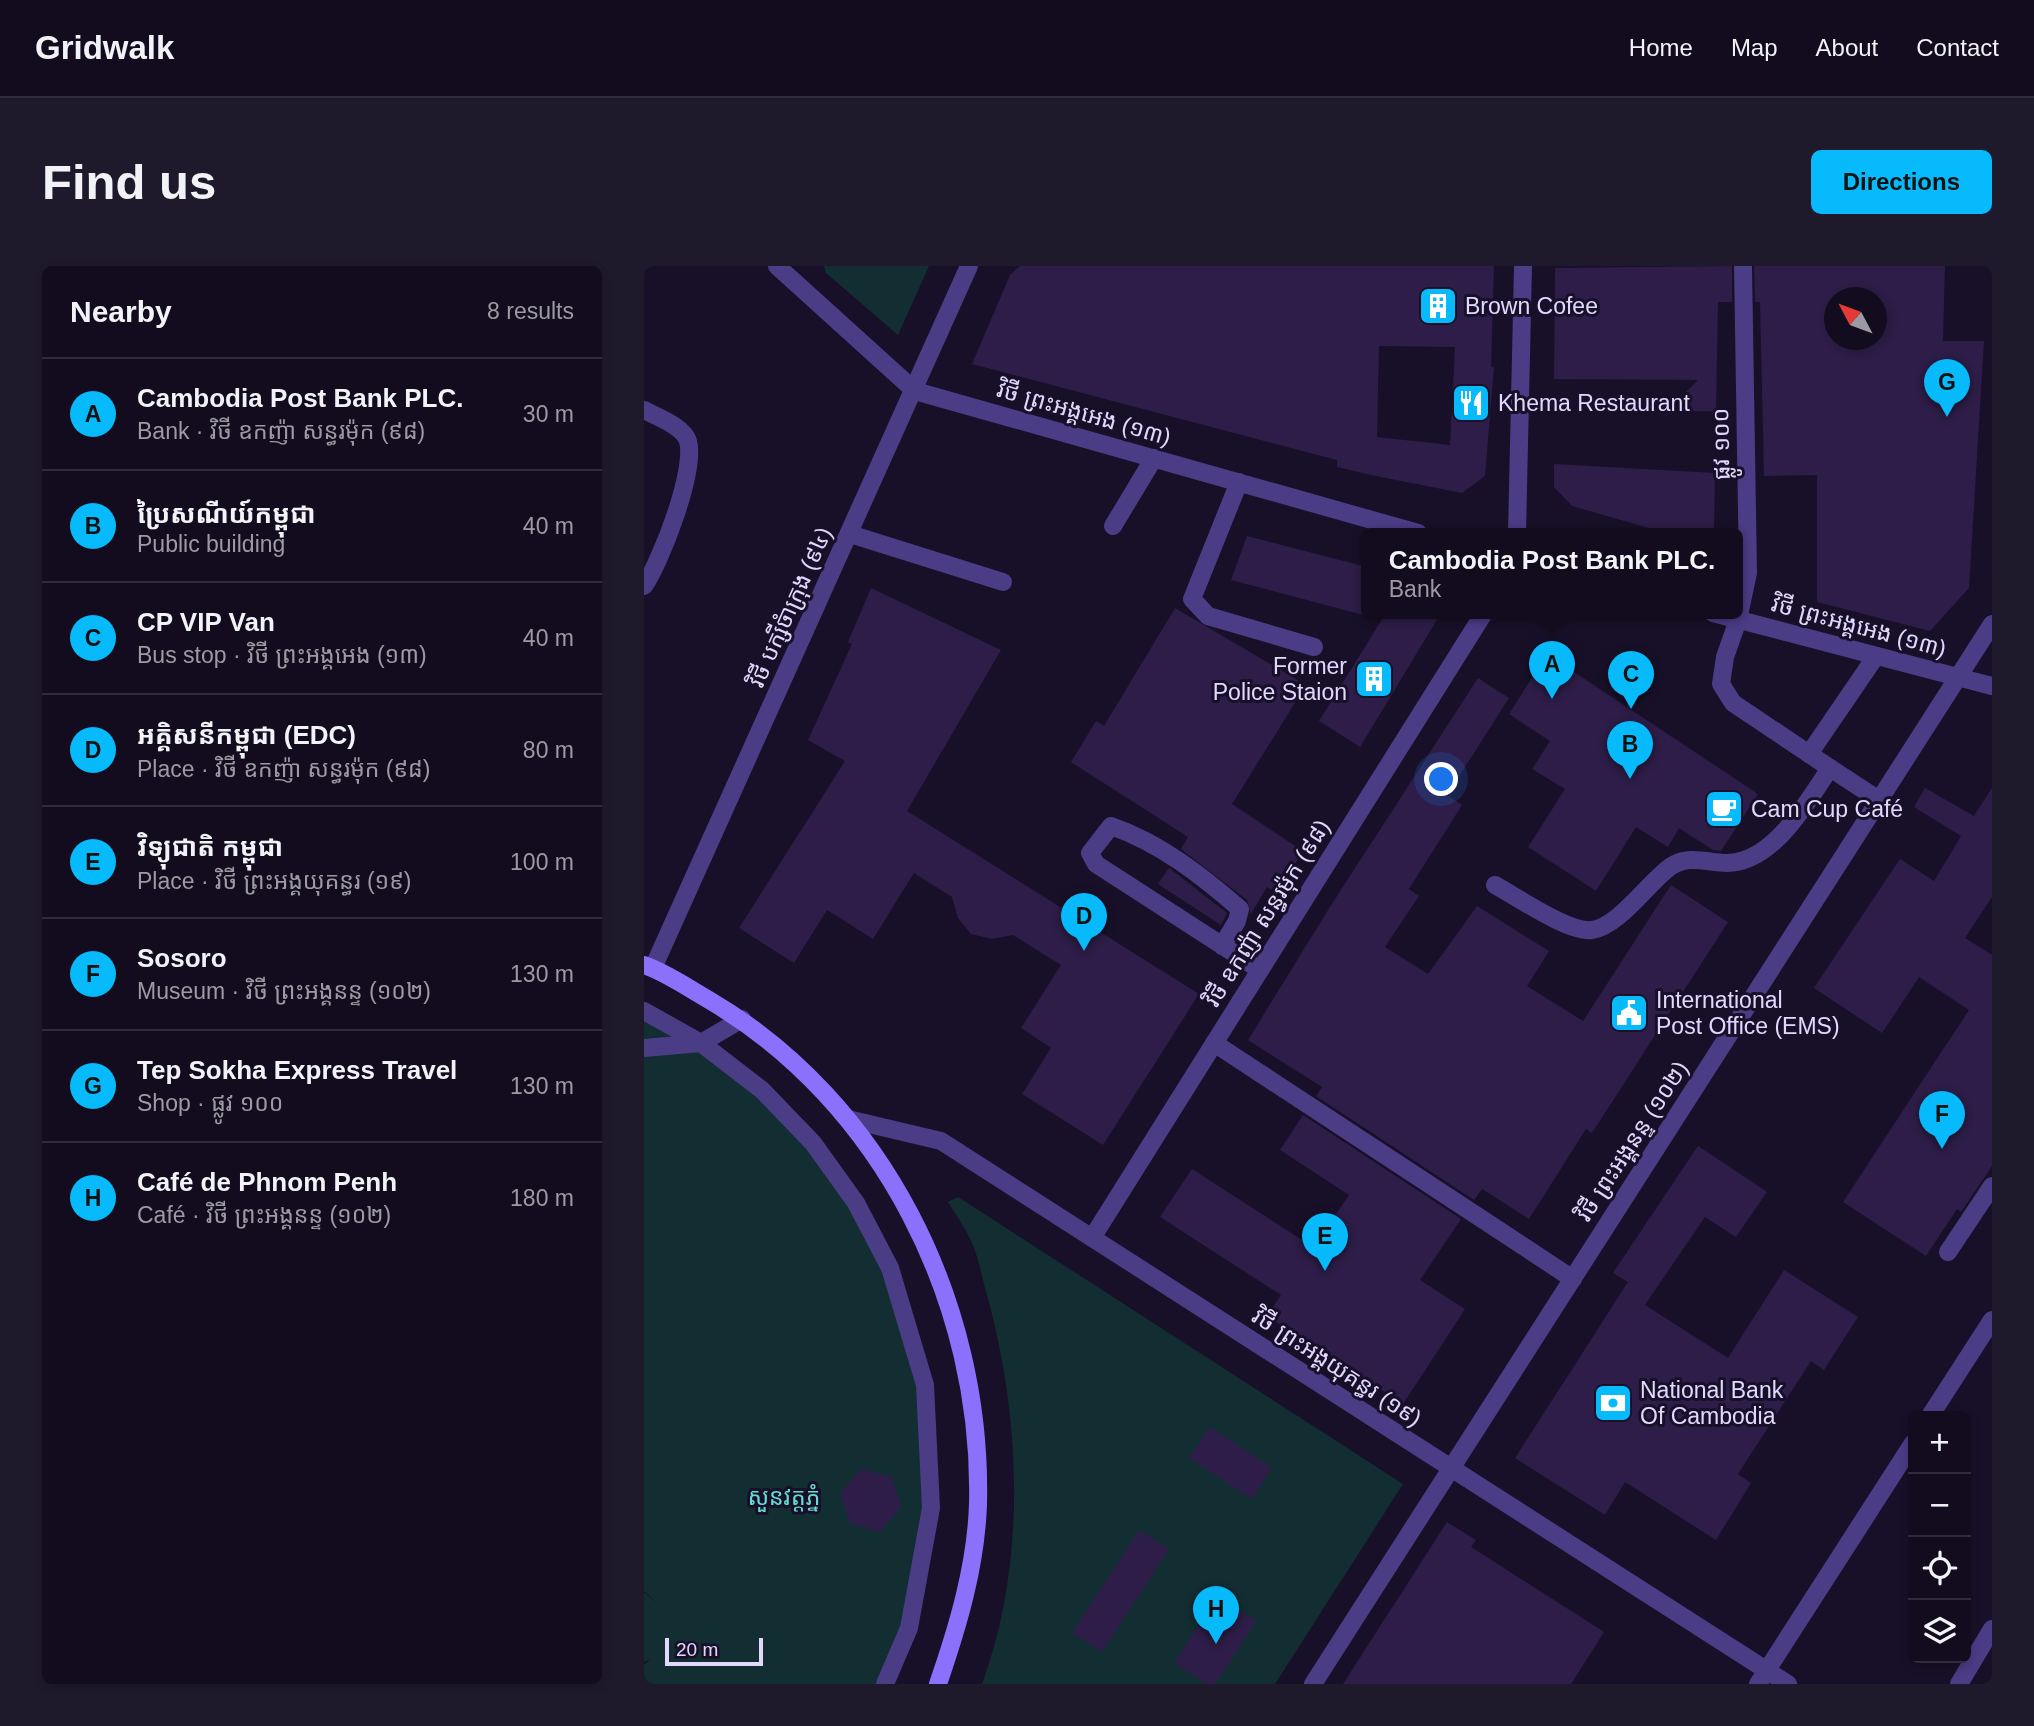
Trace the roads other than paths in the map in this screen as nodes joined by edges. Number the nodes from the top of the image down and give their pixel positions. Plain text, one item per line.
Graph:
1 (777, 266) edge
2 (969, 266) edge
3 (1523, 266) edge
4 (1743, 266) edge
5 (915, 391) junction
6 (644, 410) edge
7 (1154, 458) junction
8 (1239, 482) junction
9 (1113, 526) dead end
10 (1400, 528) edge
11 (1517, 528) edge
12 (850, 534) junction
13 (1003, 582) dead end
14 (644, 586) edge
15 (1743, 596) edge
16 (1480, 619) edge
17 (1734, 619) edge
18 (1738, 620) junction
19 (1992, 624) edge
20 (1314, 647) dead end
21 (1876, 656) junction
22 (1958, 677) junction
23 (1992, 687) edge
24 (1809, 754) junction
25 (1830, 768) junction
26 (1879, 800) junction
27 (1496, 885) dead end
28 (1222, 946) junction
29 (649, 966) edge
30 (1260, 970) junction
31 (644, 1011) edge
32 (742, 1019) junction
33 (701, 1043) junction
34 (1214, 1044) junction
35 (644, 1048) edge
36 (848, 1119) junction
37 (1992, 1186) edge
38 (1092, 1238) junction
39 (1948, 1252) dead end
40 (1573, 1279) junction
41 (1992, 1320) edge
42 (1933, 1411) edge
43 (1908, 1451) edge
44 (1451, 1469) junction
45 (1992, 1629) edge
46 (1762, 1677) edge
47 (885, 1684) edge
48 (937, 1684) edge
49 (1313, 1684) edge
50 (1788, 1684) edge
51 (1959, 1684) edge

1 - 5 street, វិថី ព្រះអង្គអេង (១៣)
2 - 5 street, វិថី បក្សីចំាក្រុង (៩៤)
3 - 11 street
4 - 15 street, ផ្លូវ ១០០
5 - 7 street, វិថី ព្រះអង្គអេង (១៣)
5 - 12 street, វិថី បក្សីចំាក្រុង (៩៤)
6 - 14 street
7 - 8 street, វិថី ព្រះអង្គអេង (១៣)
7 - 9 street
8 - 10 street, វិថី ព្រះអង្គអេង (១៣)
8 - 20 street
12 - 13 street
12 - 29 street, វិថី បក្សីចំាក្រុង (៩៤)
16 - 30 street, វិថី ឧកញ៉ា សន្ធរម៉ុក (៩៨)
17 - 18 street, វិថី ព្រះអង្គអេង (១៣)
18 - 21 street, វិថី ព្រះអង្គអេង (១៣)
18 - 24 street, ផ្លូវ ១០០
19 - 22 street, វិថី ព្រះអង្គនន្ទ (១០២)
21 - 22 street, វិថី ព្រះអង្គអេង (១៣)
21 - 24 street
22 - 23 street, វិថី ព្រះអង្គអេង (១៣)
22 - 26 street, វិថី ព្រះអង្គនន្ទ (១០២)
24 - 25 street, ផ្លូវ ១០០
25 - 26 street, ផ្លូវ ១០០
25 - 27 street
26 - 40 street, វិថី ព្រះអង្គនន្ទ (១០២)
28 - 28 street
28 - 30 street
29 - 32 main road
30 - 34 street, វិថី ឧកញ៉ា សន្ធរម៉ុក (៩៨)
31 - 33 street
32 - 33 street
32 - 36 main road
33 - 35 street
33 - 47 street
34 - 38 street, វិថី ឧកញ៉ា សន្ធរម៉ុក (៩៨)
34 - 40 street
36 - 38 street, វិថី ព្រះអង្គយុគន្ធរ (១៩)
36 - 48 main road
37 - 39 street
38 - 44 street, វិថី ព្រះអង្គយុគន្ធរ (១៩)
40 - 44 street, វិថី ព្រះអង្គនន្ទ (១០២)
41 - 42 street
43 - 46 street
44 - 46 street, វិថី ព្រះអង្គយុគន្ធរ (១៩)
44 - 49 street, វិថី ព្រះអង្គនន្ទ (១០២)
45 - 51 street
46 - 50 street, វិថី ព្រះអង្គយុគន្ធរ (១៩)

